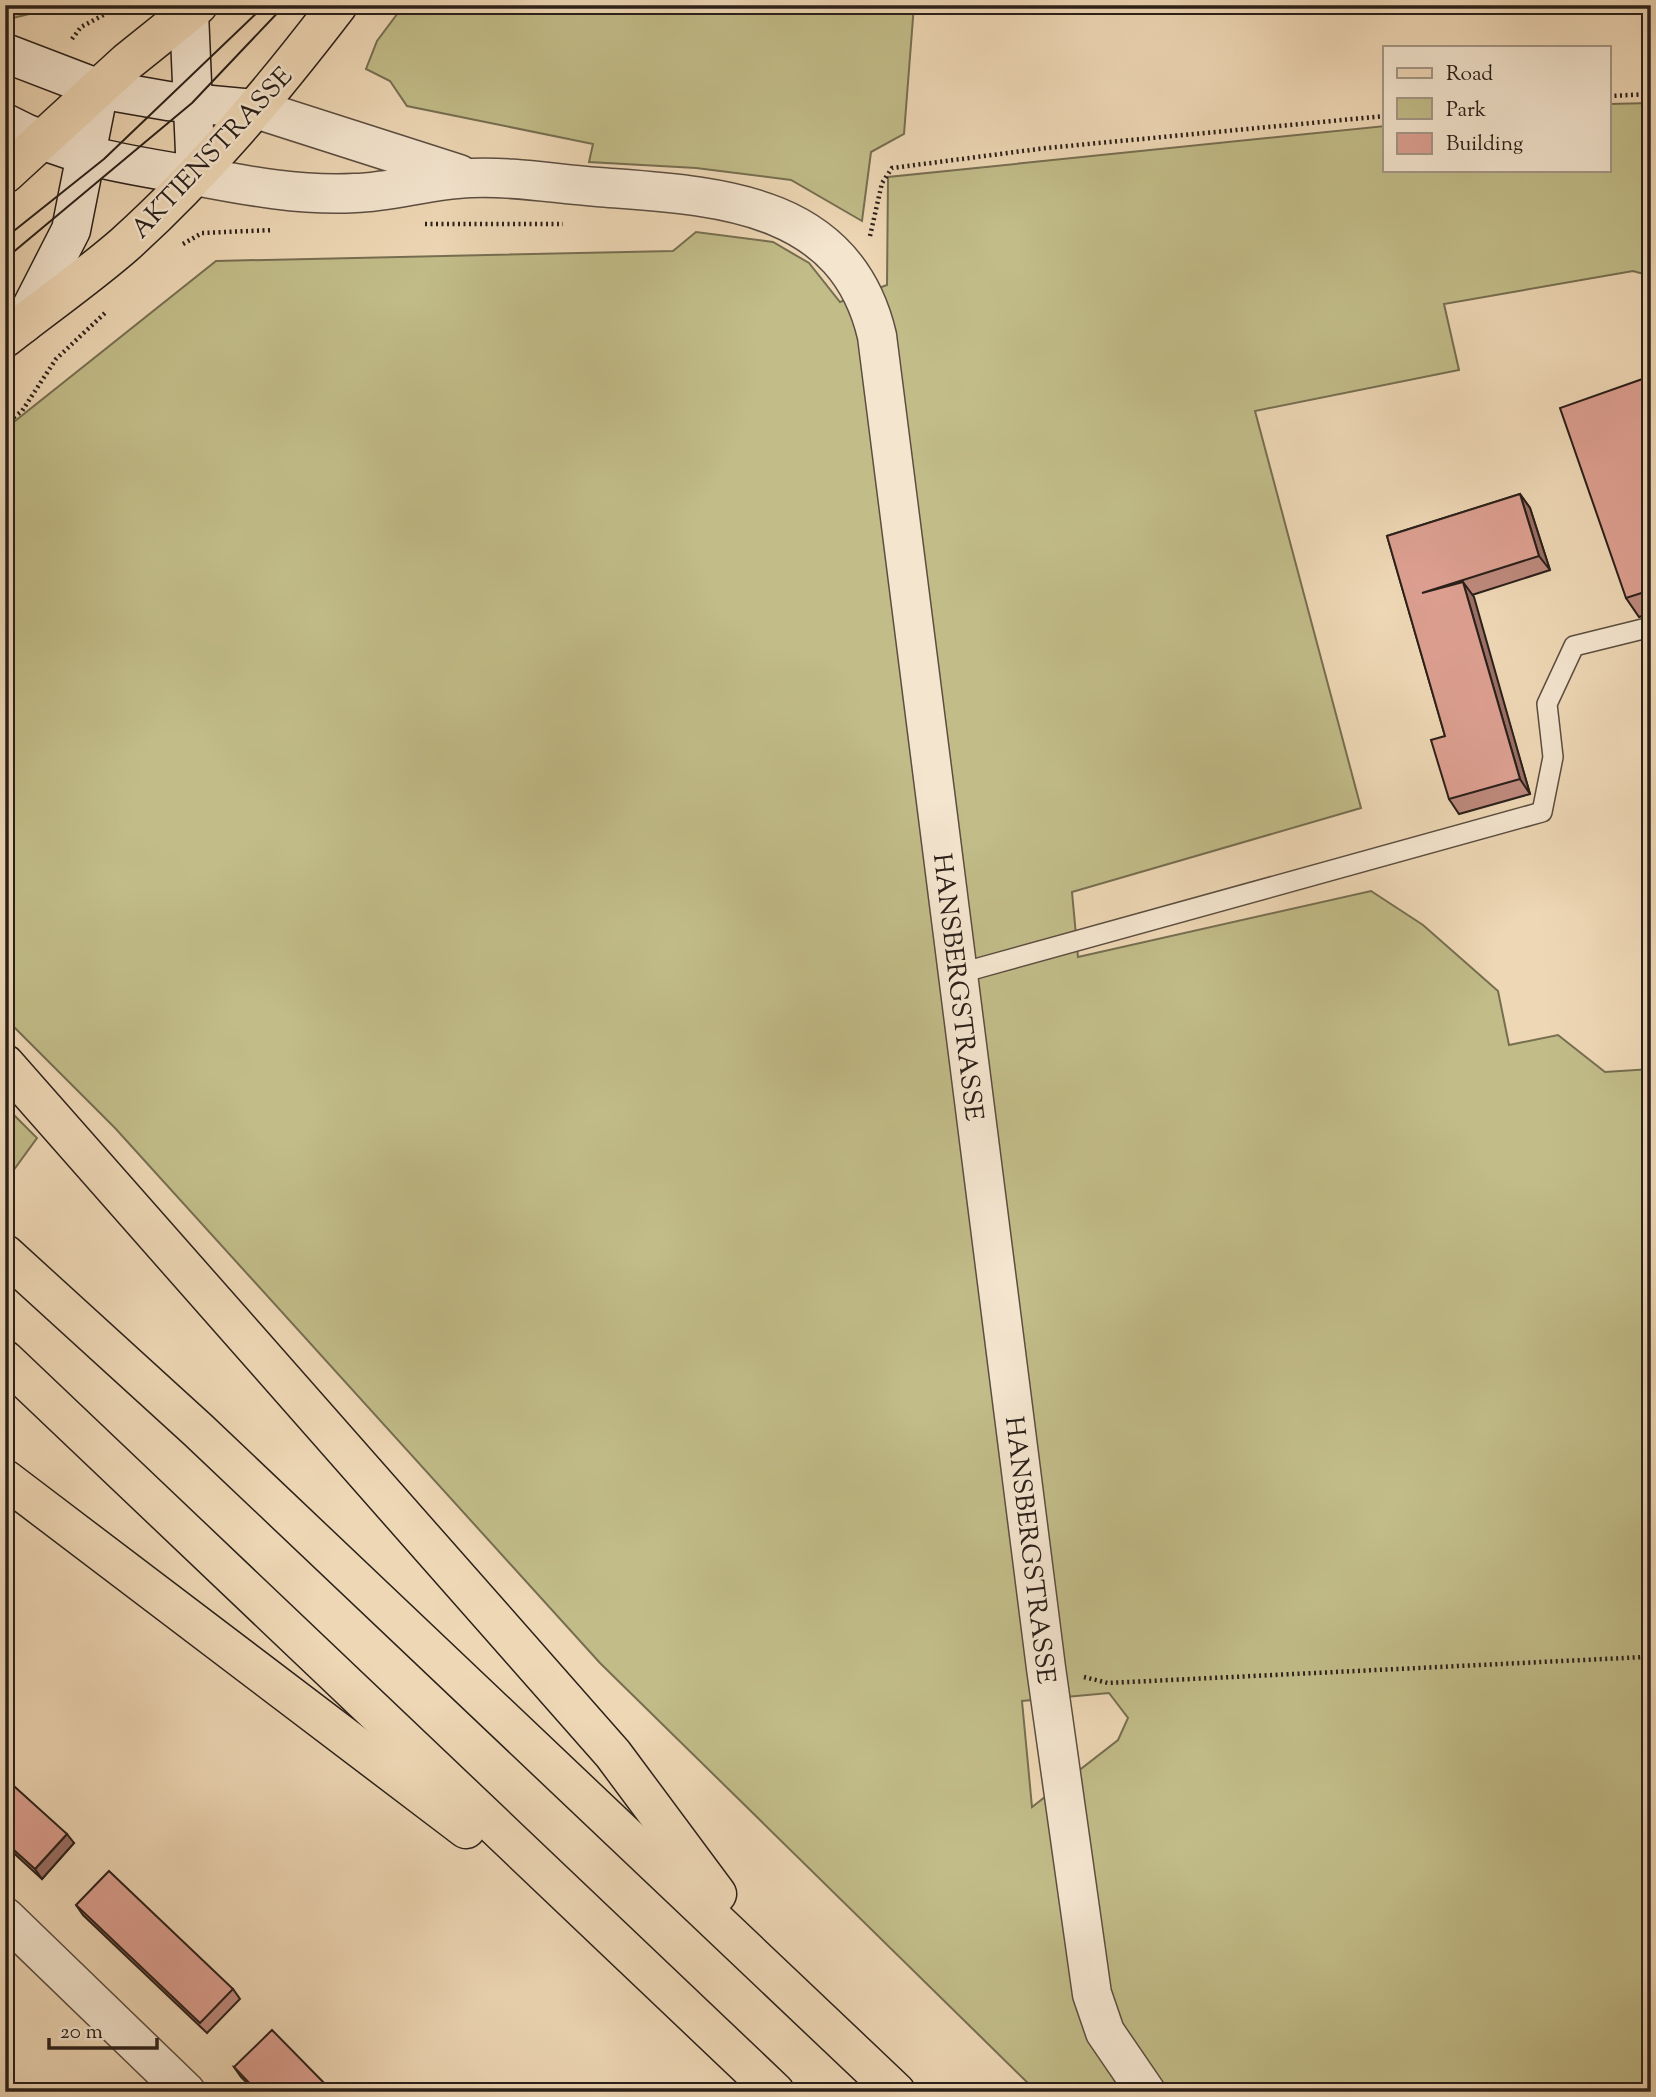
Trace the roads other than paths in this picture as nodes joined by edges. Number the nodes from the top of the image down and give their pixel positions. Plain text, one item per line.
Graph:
1 (338, 5) edge
2 (193, 9) edge
3 (5, 53) edge
4 (99, 89) junction
5 (192, 103) junction
6 (256, 109) junction
7 (5, 123) edge
8 (41, 142) junction
9 (87, 157) junction
10 (5, 174) edge
11 (196, 176) junction
12 (471, 177) junction
13 (14, 331) edge
14 (1651, 627) edge
15 (957, 974) junction
16 (5, 1064) edge
17 (5, 1254) edge
18 (5, 1360) edge
19 (5, 1479) edge
20 (5, 1917) edge
21 (616, 1942) junction
22 (776, 1975) junction
23 (186, 2092) edge
24 (775, 2092) edge
25 (897, 2092) edge
26 (1146, 2092) edge

1 - 6 main road, AKTIENSTRASSE
2 - 4 main road
2 - 5 street
3 - 4 street, HANSBERGSTRASSE
4 - 5 street, HANSBERGSTRASSE
4 - 8 main road
4 - 9 street
5 - 6 street, HANSBERGSTRASSE
5 - 11 street
6 - 11 main road, AKTIENSTRASSE
6 - 12 street, HANSBERGSTRASSE
7 - 8 street, HANSBERGSTRASSE
8 - 9 street, HANSBERGSTRASSE
8 - 10 main road
9 - 11 street, HANSBERGSTRASSE
9 - 13 street
11 - 12 street, HANSBERGSTRASSE
11 - 13 main road, AKTIENSTRASSE
12 - 15 street, HANSBERGSTRASSE
14 - 15 lane
15 - 26 street, HANSBERGSTRASSE
16 - 22 main road
17 - 22 main road
18 - 21 main road
19 - 21 main road
20 - 23 street
21 - 24 main road
22 - 25 main road

